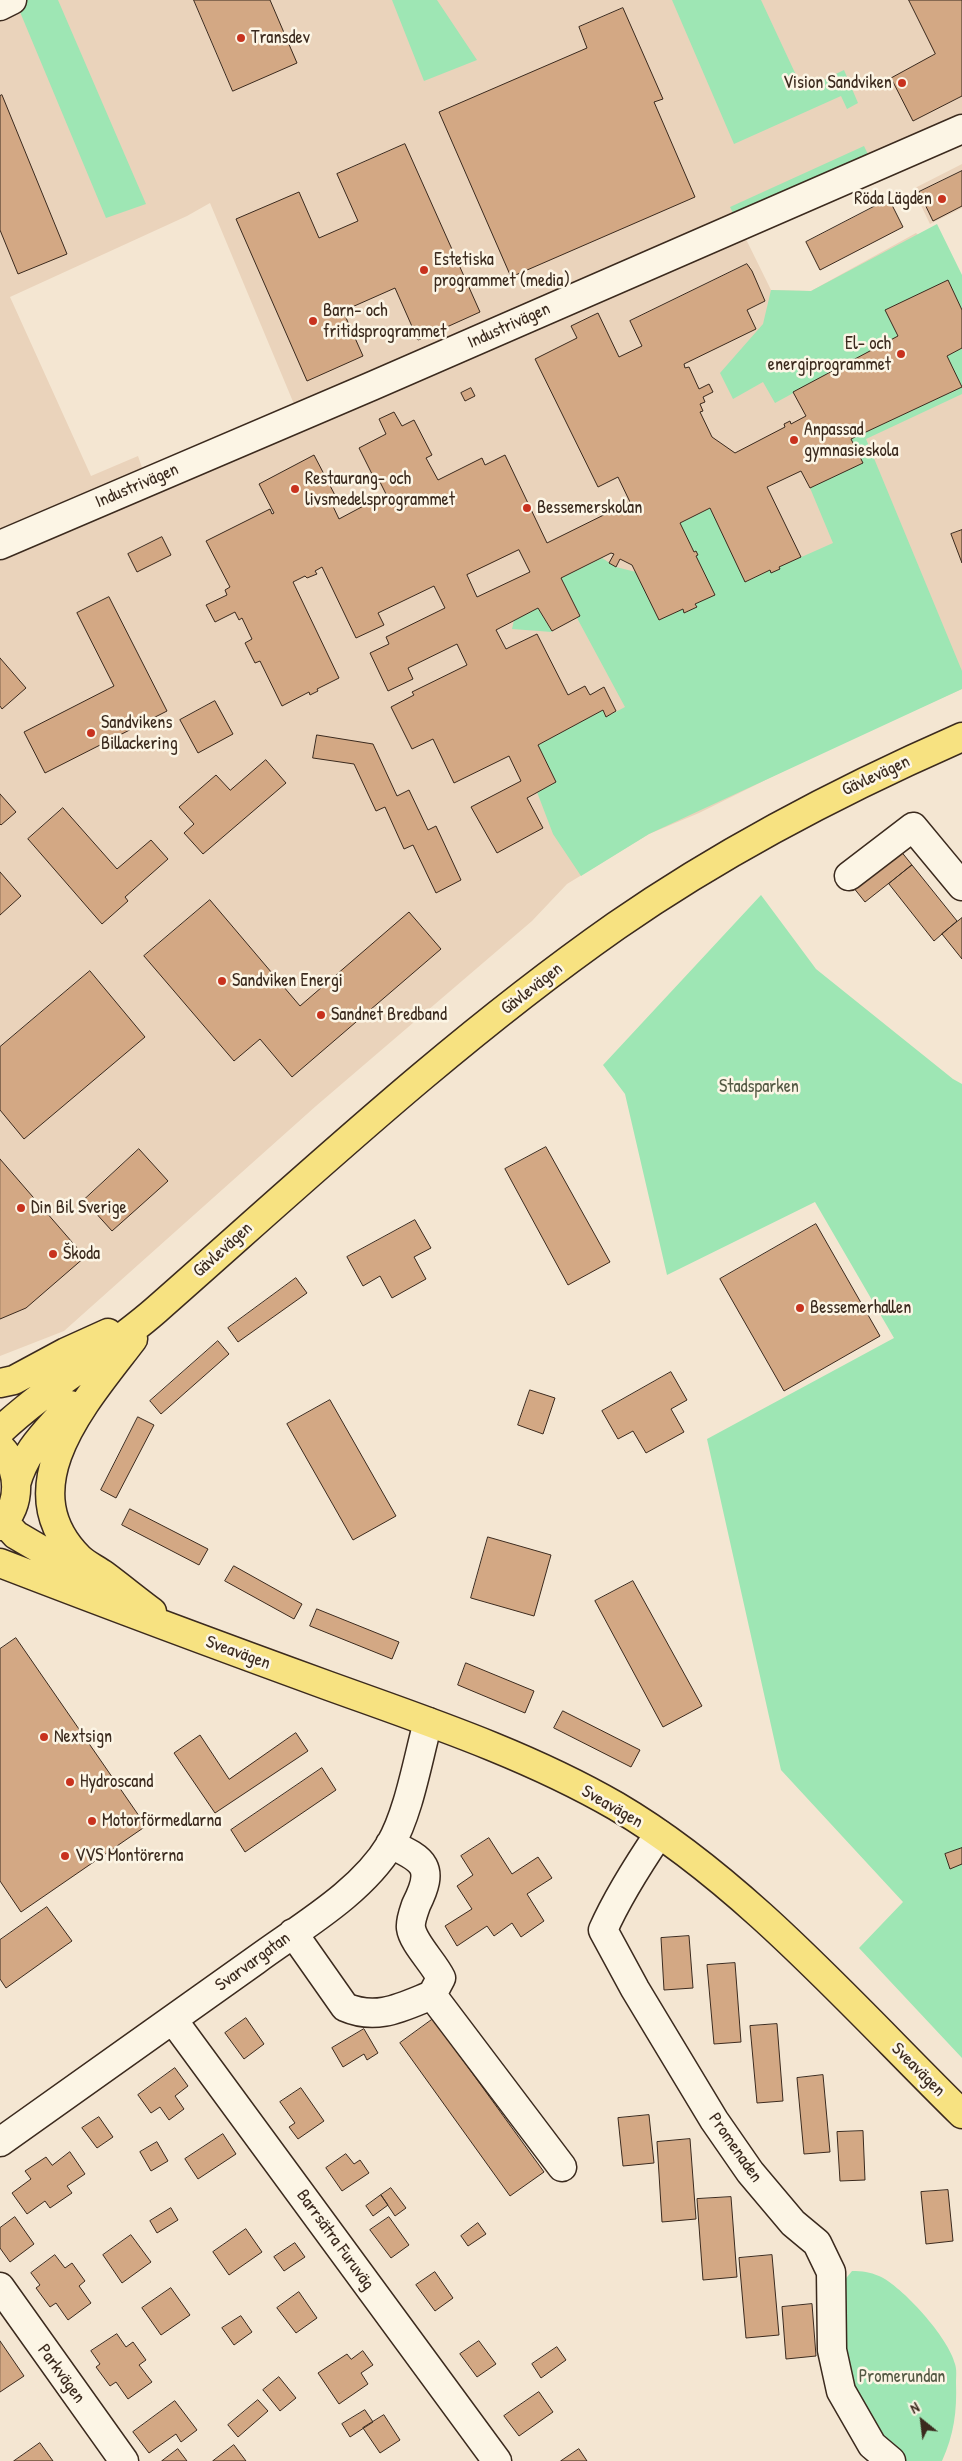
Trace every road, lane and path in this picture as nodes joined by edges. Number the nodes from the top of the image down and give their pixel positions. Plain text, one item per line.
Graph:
1 (12, 0) edge
2 (0, 6) edge
3 (962, 130) edge
4 (0, 545) edge
5 (962, 737) edge
6 (849, 876) dead end
7 (962, 886) edge
8 (153, 1313) junction
9 (0, 1383) edge
10 (0, 1430) edge
11 (0, 1447) edge
12 (16, 1484) junction
13 (2, 1524) edge
14 (0, 1563) edge
15 (180, 1632) junction
16 (428, 1722) junction
17 (659, 1834) junction
18 (390, 1844) junction
19 (293, 1933) junction
20 (432, 1995) junction
21 (173, 2020) junction
22 (962, 2114) edge
23 (0, 2142) edge
24 (562, 2167) dead end
25 (0, 2287) edge
26 (124, 2461) edge
27 (498, 2461) edge
28 (891, 2461) edge

1 - 2 street
3 - 4 street, Industrivägen
5 - 8 main road, Gävlevägen
6 - 7 street
8 - 9 main road
8 - 10 main road, Gävlevägen
8 - 12 main road, Gävlevägen
8 - 15 main road
11 - 12 main road, Gävlevägen
12 - 13 main road, Gävlevägen
13 - 15 main road, Sveavägen
14 - 15 main road, Sveavägen
15 - 16 main road, Sveavägen
16 - 17 main road, Sveavägen
16 - 18 street, Svarvargatan
17 - 22 main road, Sveavägen
17 - 28 street, Promenaden
18 - 19 street, Svarvargatan
18 - 20 street
19 - 20 street
19 - 21 street, Svarvargatan
20 - 24 street
21 - 23 street, Svarvargatan
21 - 27 street, Barrsätra Furuväg
25 - 26 street, Parkvägen

